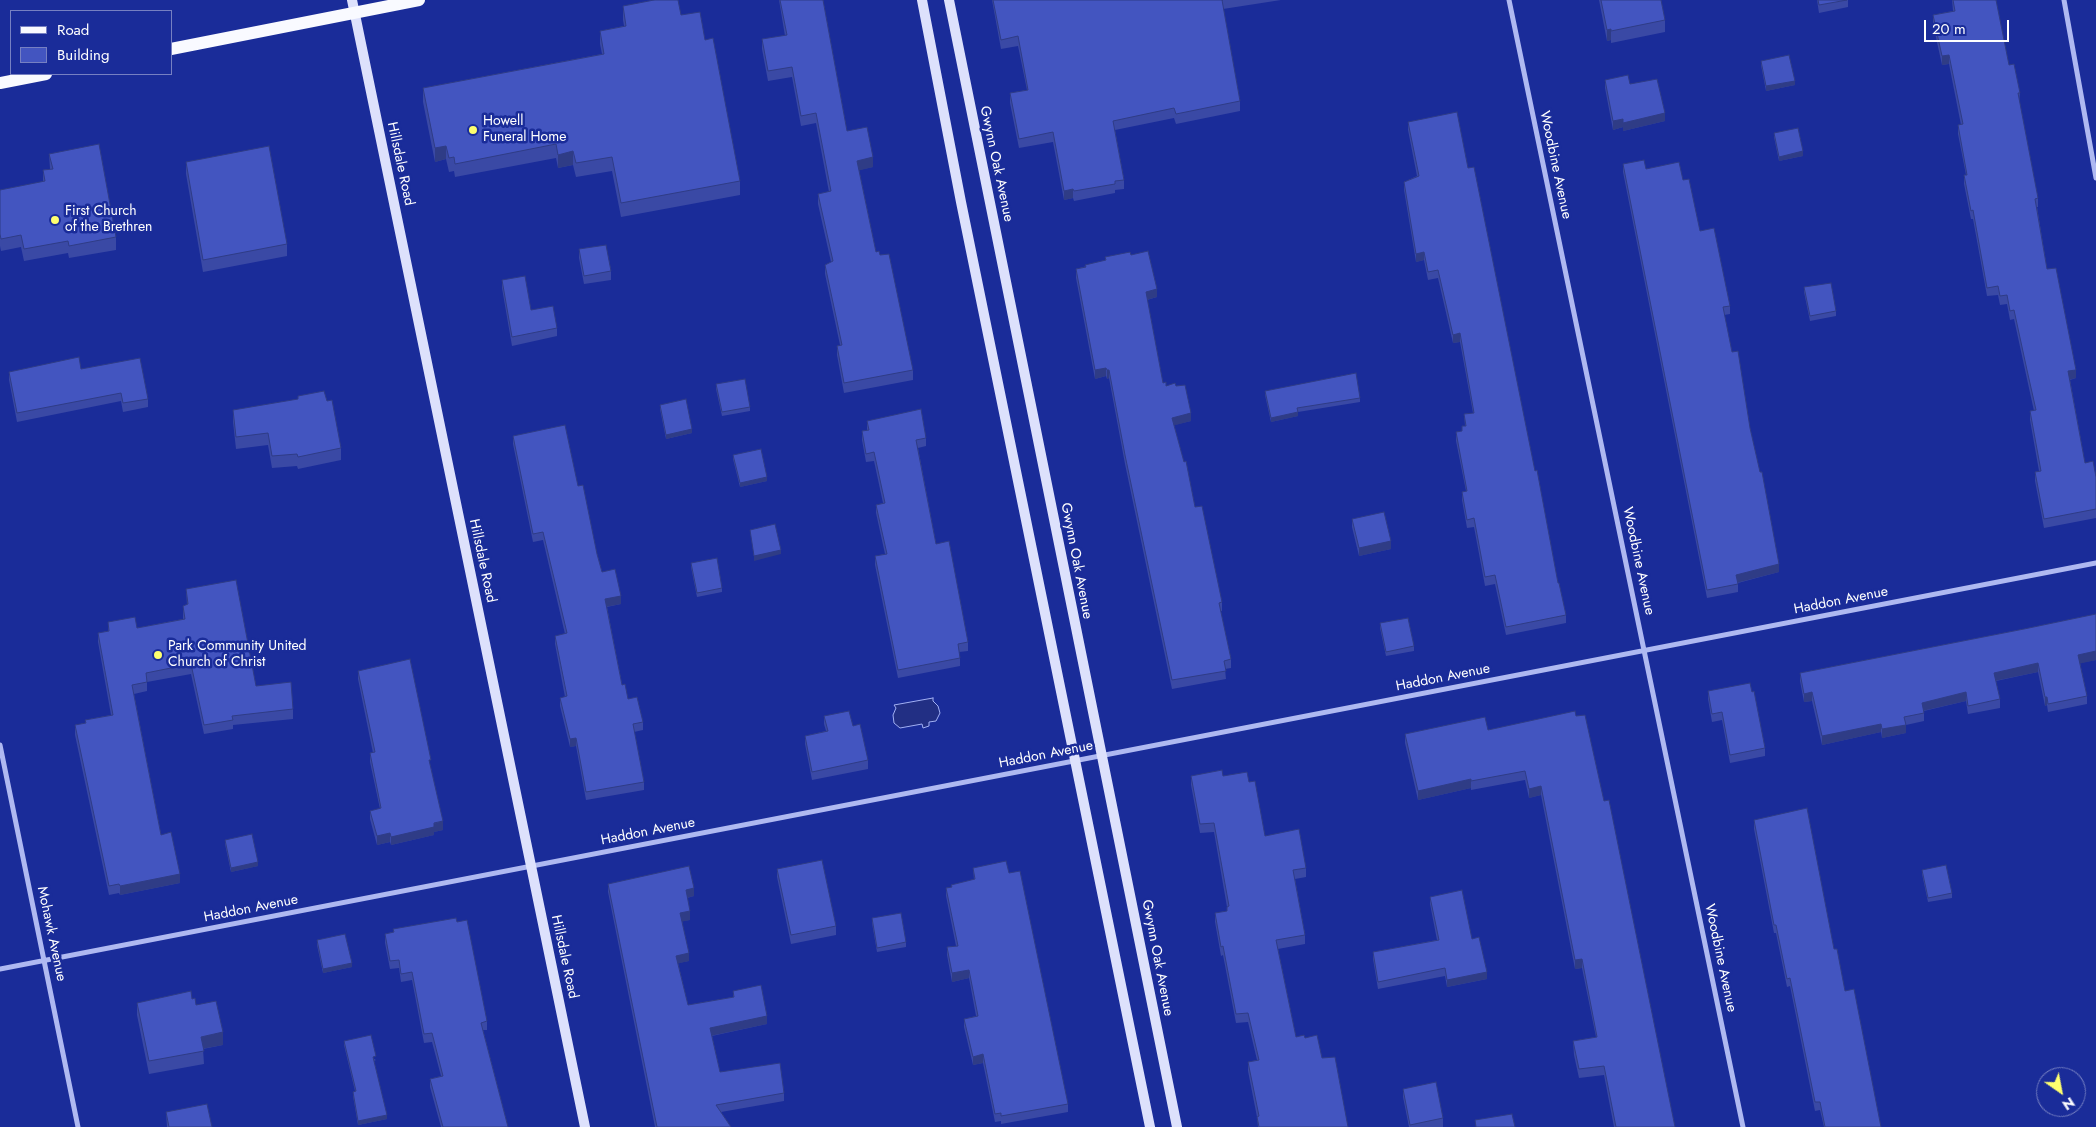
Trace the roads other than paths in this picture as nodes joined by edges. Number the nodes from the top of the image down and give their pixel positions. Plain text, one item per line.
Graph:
1 (419, 0) edge
2 (922, 0) edge
3 (949, 0) edge
4 (1509, 0) edge
5 (2064, 0) edge
6 (354, 6) edge
7 (172, 48) edge
8 (41, 75) edge
9 (0, 83) edge
10 (2096, 178) edge
11 (2096, 563) edge
12 (1645, 650) junction
13 (0, 745) edge
14 (1102, 755) junction
15 (1076, 761) junction
16 (532, 866) junction
17 (45, 960) junction
18 (0, 969) edge
19 (78, 1127) edge
20 (585, 1127) edge
21 (1150, 1127) edge
22 (1177, 1127) edge
23 (1743, 1127) edge

1 - 6 main road
2 - 15 street
3 - 14 street, Gwynn Oak Avenue
4 - 12 street, Woodbine Avenue
5 - 10 street
6 - 7 main road
6 - 16 street, Hillsdale Road
8 - 9 main road
11 - 12 street, Haddon Avenue
12 - 14 street, Haddon Avenue
12 - 23 street, Woodbine Avenue
13 - 17 street, Mohawk Avenue
14 - 15 street, Haddon Avenue
14 - 22 street, Gwynn Oak Avenue
15 - 16 street, Haddon Avenue
15 - 21 street
16 - 17 street, Haddon Avenue
16 - 20 street, Hillsdale Road
17 - 18 street, Haddon Avenue
17 - 19 street, Mohawk Avenue

